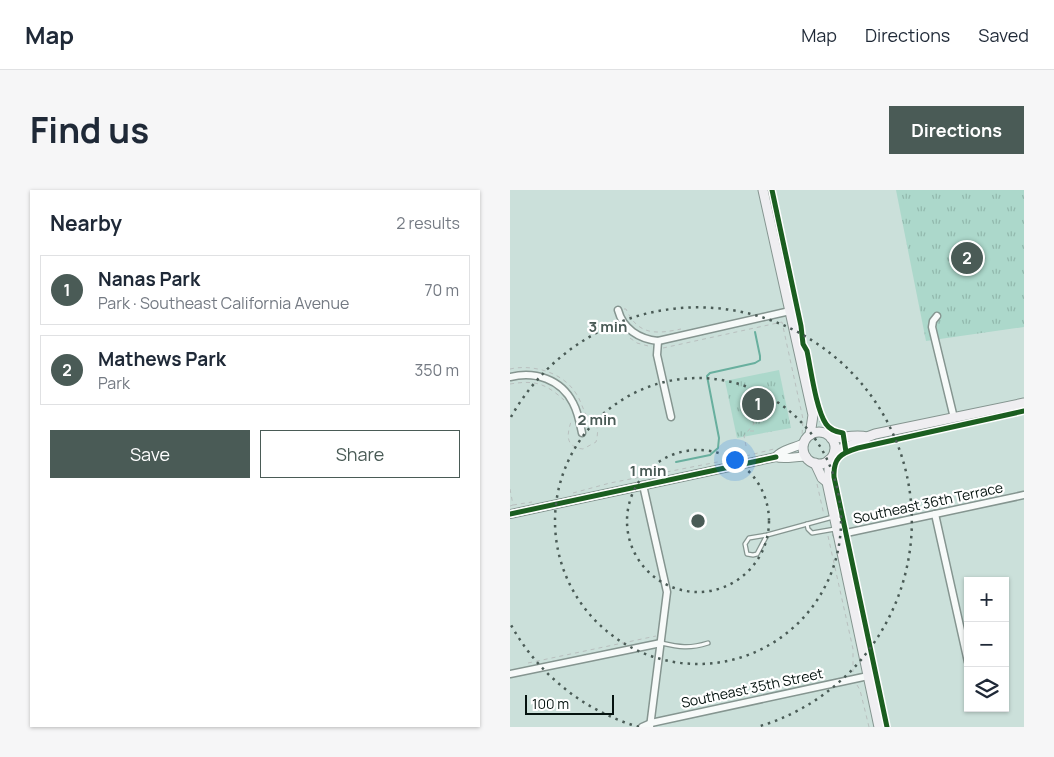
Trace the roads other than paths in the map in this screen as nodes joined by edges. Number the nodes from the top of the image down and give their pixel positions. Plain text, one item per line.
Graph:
1 (763, 190) edge
2 (618, 310) road end
3 (790, 312) junction
4 (937, 316) dead end
5 (657, 345) junction
6 (510, 376) edge
7 (1024, 403) edge
8 (817, 415) junction
9 (671, 417) dead end
10 (954, 418) junction
11 (827, 432) junction
12 (582, 433) dead end
13 (867, 437) junction
14 (807, 439) junction
15 (835, 451) junction
16 (776, 453) junction
17 (806, 457) junction
18 (829, 460) junction
19 (815, 463) junction
20 (827, 482) junction
21 (643, 486) junction
22 (1024, 495) edge
23 (510, 514) edge
24 (935, 514) junction
25 (829, 518) junction
26 (807, 524) junction
27 (834, 532) junction
28 (767, 535) junction
29 (661, 643) junction
30 (708, 643) dead end
31 (964, 644) edge
32 (510, 674) edge
33 (868, 676) junction
34 (651, 725) edge
35 (642, 727) edge
36 (879, 727) edge

1 - 3 main road
2 - 5 street
3 - 5 street
3 - 8 main road
4 - 10 street
5 - 9 street
6 - 12 street
7 - 10 main road
8 - 11 main road
8 - 14 main road
10 - 13 main road
11 - 13 main road
11 - 14 main road
11 - 15 main road
13 - 15 main road
14 - 16 street
14 - 17 main road
15 - 18 main road
16 - 17 street
16 - 21 street
17 - 19 main road
18 - 19 main road
18 - 20 main road
19 - 20 main road
20 - 25 main road
21 - 23 street
21 - 29 street
22 - 24 street, Southeast 36th Terrace
24 - 27 street, Southeast 36th Terrace
24 - 31 street
25 - 26 lane
25 - 27 main road
26 - 27 lane
26 - 28 lane
27 - 33 main road
28 - 28 lane
29 - 30 lane
29 - 32 street
29 - 34 street
33 - 34 street, Southeast 35th Street
33 - 36 main road
34 - 35 street, Southeast 35th Street

